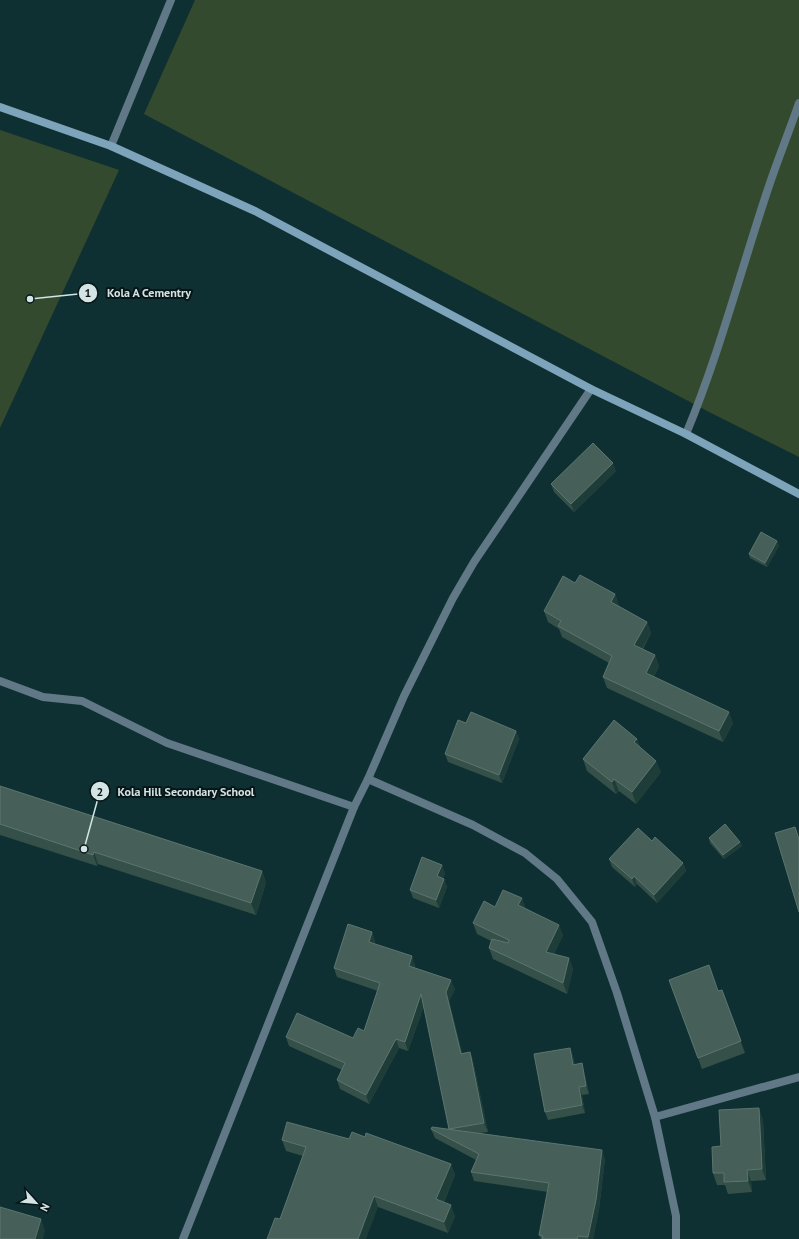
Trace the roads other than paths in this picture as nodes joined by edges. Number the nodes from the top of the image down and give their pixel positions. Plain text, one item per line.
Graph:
1 (171, 0) edge
2 (799, 103) edge
3 (0, 107) edge
4 (111, 146) junction
5 (591, 389) junction
6 (686, 434) junction
7 (799, 494) edge
8 (0, 681) edge
9 (368, 779) junction
10 (354, 807) junction
11 (799, 1077) edge
12 (655, 1117) junction
13 (183, 1239) edge
14 (676, 1239) edge

1 - 4 street
2 - 6 street
3 - 4 street
4 - 5 street
5 - 6 street
5 - 9 street
6 - 7 street
8 - 10 street
9 - 10 street
9 - 12 street
10 - 13 street
11 - 12 street
12 - 14 street

